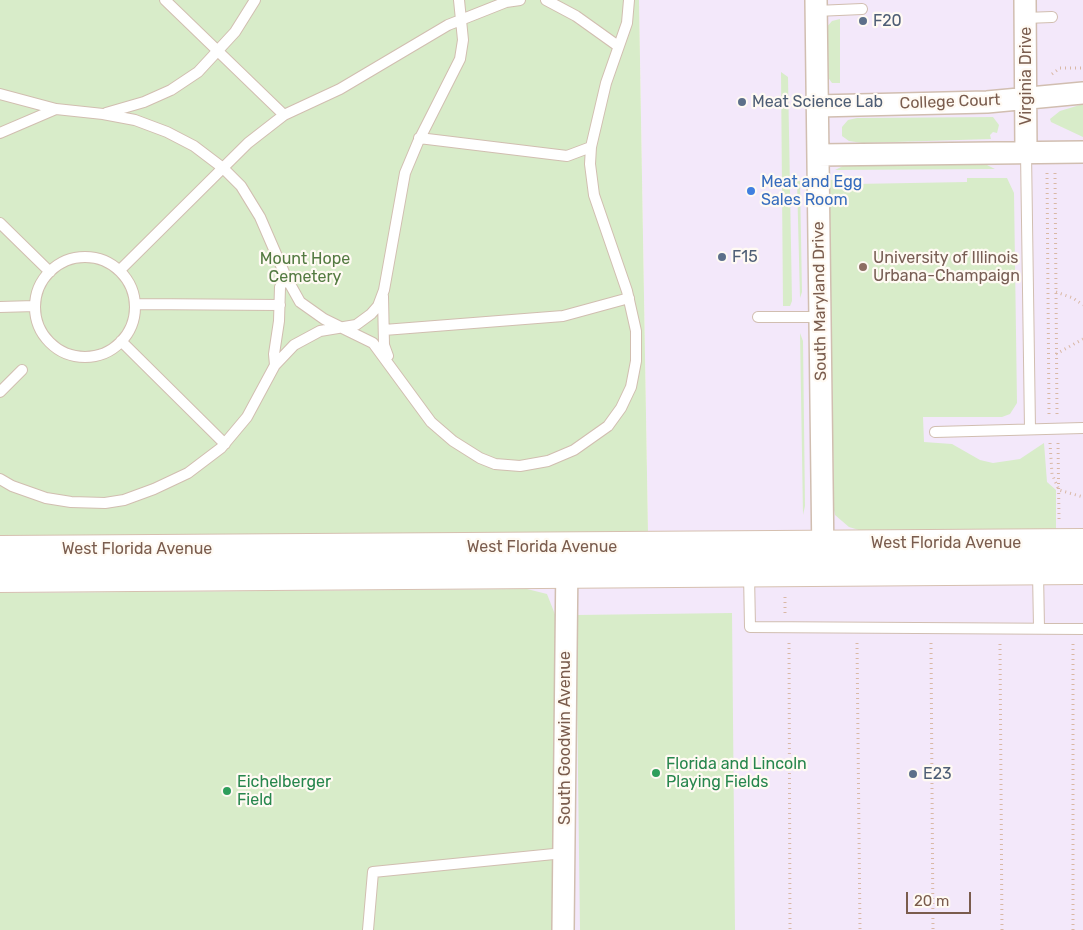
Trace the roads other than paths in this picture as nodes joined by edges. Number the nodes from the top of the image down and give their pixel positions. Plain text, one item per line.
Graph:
1 (164, 0) edge
2 (255, 0) edge
3 (459, 0) edge
4 (520, 0) edge
5 (546, 0) edge
6 (629, 0) edge
7 (816, 5) edge
8 (862, 9) dead end
9 (1025, 9) edge
10 (1052, 17) dead end
11 (462, 20) junction
12 (618, 46) junction
13 (218, 52) junction
14 (1083, 93) edge
15 (0, 94) edge
16 (1026, 98) junction
17 (818, 106) junction
18 (56, 109) junction
19 (103, 114) junction
20 (284, 115) junction
21 (0, 134) edge
22 (420, 138) junction
23 (591, 147) junction
24 (1043, 152) junction
25 (1083, 152) edge
26 (818, 155) junction
27 (223, 168) junction
28 (0, 223) edge
29 (120, 270) junction
30 (50, 272) junction
31 (286, 277) junction
32 (384, 290) junction
33 (629, 298) junction
34 (135, 304) junction
35 (280, 305) junction
36 (35, 306) junction
37 (0, 307) edge
38 (758, 317) dead end
39 (820, 317) junction
40 (338, 326) junction
41 (384, 330) junction
42 (121, 341) junction
43 (390, 364) junction
44 (275, 365) junction
45 (22, 370) dead end
46 (0, 392) edge
47 (1083, 428) edge
48 (1030, 429) junction
49 (935, 432) dead end
50 (225, 444) junction
51 (0, 479) edge
52 (823, 543) junction
53 (1083, 543) edge
54 (567, 547) junction
55 (0, 550) edge
56 (1042, 551) junction
57 (1083, 570) edge
58 (823, 572) junction
59 (749, 573) junction
60 (567, 574) junction
61 (0, 578) edge
62 (1039, 628) junction
63 (1083, 628) edge
64 (564, 853) junction
65 (368, 930) edge
66 (563, 930) edge

1 - 13 lane
2 - 13 lane
3 - 11 lane
4 - 11 lane
5 - 12 lane
6 - 12 lane
7 - 8 lane
7 - 17 street, South Maryland Drive
9 - 10 lane
9 - 16 street, Virginia Drive
11 - 20 lane
11 - 22 lane
12 - 23 lane
13 - 19 lane
13 - 20 lane
14 - 16 street, College Court
15 - 18 lane
16 - 17 street, College Court
16 - 24 street, Virginia Drive
17 - 26 street, South Maryland Drive
18 - 19 lane
18 - 21 lane
19 - 27 lane
20 - 27 lane
22 - 23 lane
22 - 32 lane
23 - 33 lane
24 - 25 street
24 - 26 street
24 - 48 lane
26 - 39 street, South Maryland Drive
27 - 29 lane
27 - 31 lane
28 - 30 lane
29 - 30 lane
29 - 34 lane
30 - 36 lane
31 - 35 lane
31 - 40 lane
32 - 40 lane
32 - 41 lane
33 - 41 lane
33 - 43 lane
34 - 35 lane
34 - 42 lane
35 - 44 lane
36 - 37 lane
36 - 42 lane
38 - 39 lane
39 - 52 street, South Maryland Drive
40 - 43 lane
40 - 44 lane
41 - 43 lane
42 - 50 lane
44 - 50 lane
45 - 46 lane
47 - 48 lane
48 - 49 lane
50 - 51 lane
52 - 54 main road, West Florida Avenue
52 - 56 main road, West Florida Avenue
52 - 58 street, South Maryland Drive
53 - 56 main road, West Florida Avenue
54 - 55 main road, West Florida Avenue
54 - 60 street, South Goodwin Avenue
56 - 57 main road, West Florida Avenue
56 - 58 main road, West Florida Avenue
56 - 62 lane
58 - 59 main road, West Florida Avenue
59 - 60 main road, West Florida Avenue
59 - 62 lane
60 - 61 main road, West Florida Avenue
60 - 64 street, South Goodwin Avenue
62 - 63 lane
64 - 65 lane
64 - 66 street, South Goodwin Avenue

